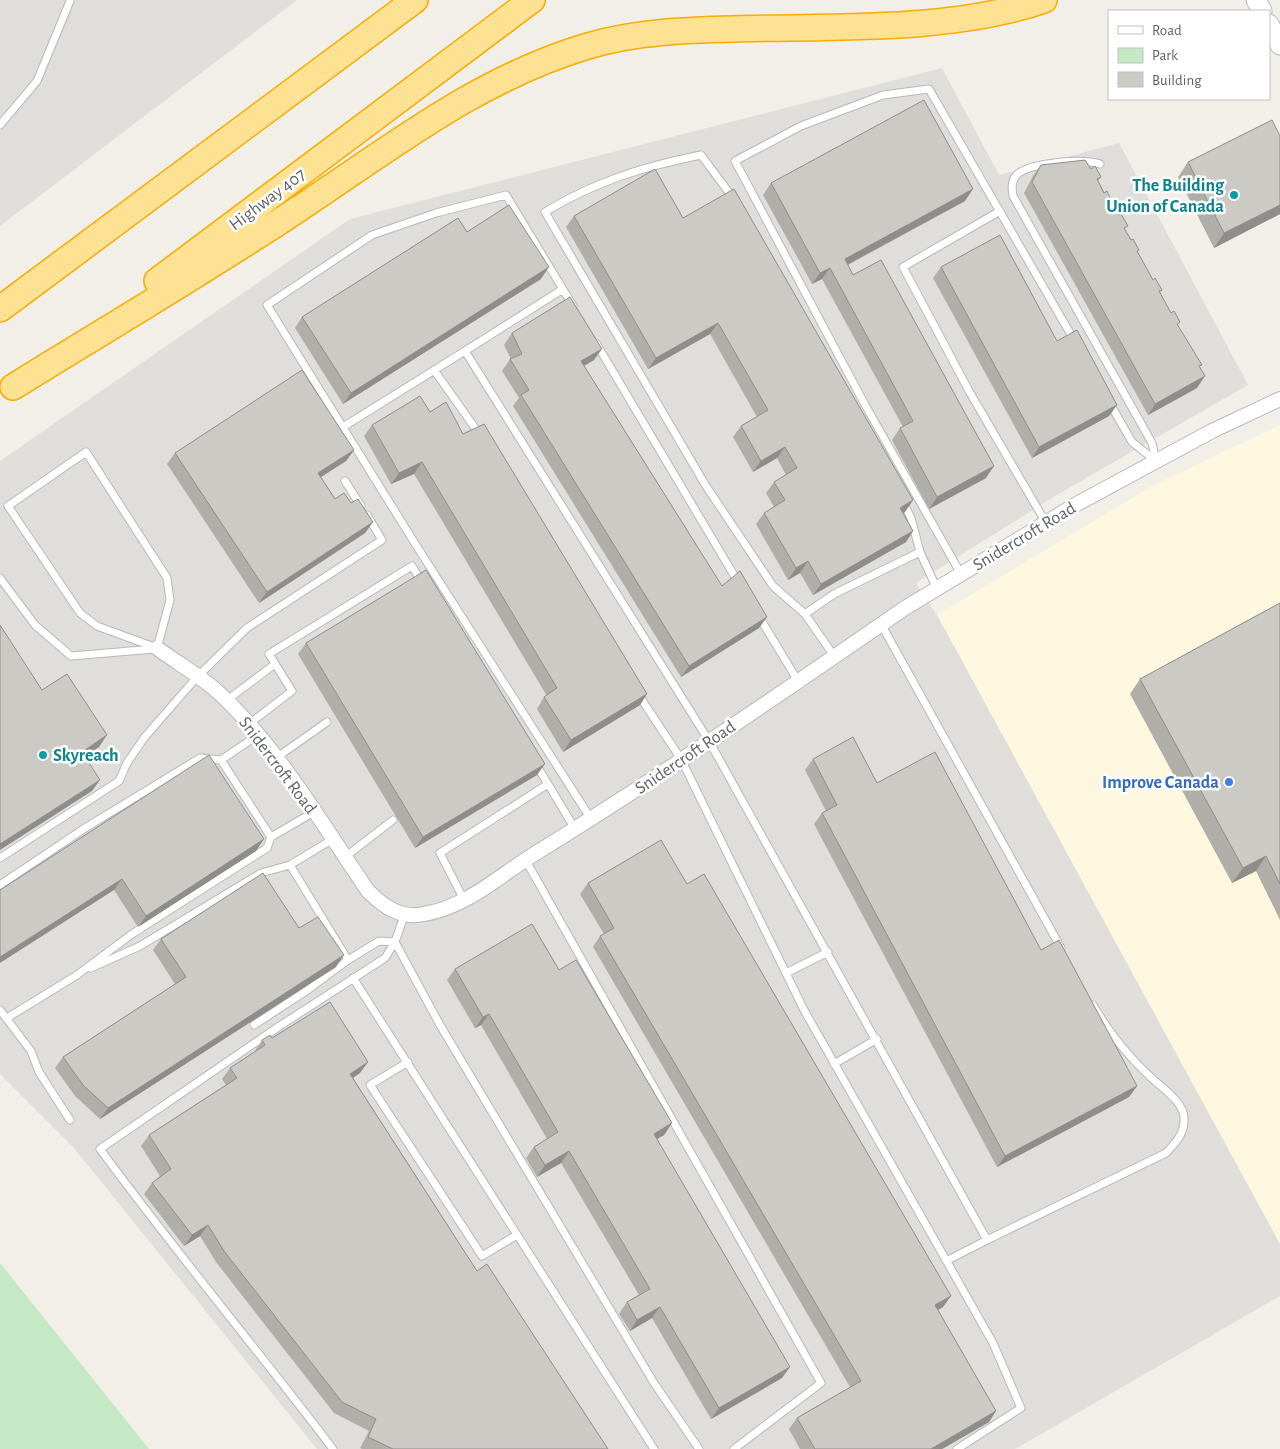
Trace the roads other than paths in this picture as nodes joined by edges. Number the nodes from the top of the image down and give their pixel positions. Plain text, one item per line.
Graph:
1 (387, 0) edge
2 (415, 0) edge
3 (532, 0) edge
4 (1044, 0) edge
5 (70, 1) dead end
6 (1270, 26) edge
7 (1280, 45) edge
8 (254, 119) junction
9 (0, 125) edge
10 (1100, 164) dead end
11 (736, 202) edge
12 (1000, 211) junction
13 (563, 289) junction
14 (0, 309) edge
15 (577, 312) edge
16 (591, 334) edge
17 (1076, 344) edge
18 (465, 351) junction
19 (434, 370) junction
20 (6, 391) edge
21 (1104, 393) edge
22 (1280, 399) edge
23 (342, 427) junction
24 (485, 445) edge
25 (1156, 461) junction
26 (345, 481) dead end
27 (898, 492) edge
28 (1046, 523) junction
29 (920, 552) junction
30 (961, 574) junction
31 (0, 578) edge
32 (937, 589) junction
33 (428, 591) edge
34 (743, 591) edge
35 (753, 607) edge
36 (805, 614) junction
37 (882, 624) junction
38 (157, 648) junction
39 (834, 656) junction
40 (275, 664) junction
41 (197, 677) junction
42 (798, 682) junction
43 (631, 683) edge
44 (226, 700) junction
45 (327, 722) dead end
46 (249, 724) junction
47 (258, 735) junction
48 (709, 741) junction
49 (276, 758) junction
50 (680, 759) junction
51 (221, 760) junction
52 (533, 760) edge
53 (548, 784) junction
54 (314, 812) junction
55 (591, 819) junction
56 (393, 820) dead end
57 (575, 829) junction
58 (271, 837) junction
59 (333, 840) junction
60 (345, 857) junction
61 (0, 858) edge
62 (525, 859) junction
63 (290, 865) junction
64 (0, 885) edge
65 (464, 900) junction
66 (404, 916) junction
67 (395, 942) junction
68 (828, 952) junction
69 (1063, 952) edge
70 (348, 960) junction
71 (786, 973) junction
72 (77, 975) junction
73 (354, 978) junction
74 (1086, 994) edge
75 (0, 1010) edge
76 (7, 1018) junction
77 (254, 1025) edge
78 (877, 1039) junction
79 (408, 1062) junction
80 (834, 1064) junction
81 (70, 1120) dead end
82 (517, 1235) junction
83 (987, 1240) junction
84 (946, 1261) junction
85 (333, 1449) edge
86 (654, 1449) edge
87 (698, 1449) edge
88 (734, 1449) edge
89 (957, 1449) edge

1 - 8 highway
2 - 8 highway
3 - 20 highway, Highway 407
4 - 20 highway
5 - 9 lane
6 - 7 main road
8 - 14 highway
10 - 25 lane
11 - 36 lane
12 - 17 lane
12 - 28 lane
12 - 30 lane
13 - 15 lane
13 - 18 lane
13 - 23 lane
16 - 34 lane
18 - 19 lane
18 - 48 lane
19 - 23 lane
19 - 24 lane
21 - 25 lane
22 - 25 street, Snidercroft Road
23 - 55 lane
25 - 28 street, Snidercroft Road
26 - 41 lane
27 - 29 lane
28 - 30 street, Snidercroft Road
29 - 32 lane
29 - 36 lane
30 - 32 street, Snidercroft Road
31 - 38 lane
32 - 37 street, Snidercroft Road
33 - 40 lane
35 - 42 lane
36 - 39 lane
37 - 39 street, Snidercroft Road
37 - 69 lane
38 - 38 lane
38 - 41 street, Snidercroft Road
39 - 42 street, Snidercroft Road
40 - 44 lane
40 - 46 lane
41 - 44 street, Snidercroft Road
41 - 61 lane
42 - 48 street, Snidercroft Road
43 - 50 lane
44 - 46 street, Snidercroft Road
45 - 49 lane
46 - 47 street, Snidercroft Road
47 - 49 street, Snidercroft Road
47 - 51 lane
48 - 50 street, Snidercroft Road
48 - 68 lane
49 - 54 street, Snidercroft Road
50 - 55 street, Snidercroft Road
50 - 71 lane
51 - 58 lane
51 - 64 lane
52 - 53 lane
53 - 57 lane
53 - 65 lane
54 - 58 lane
54 - 59 street, Snidercroft Road
55 - 57 street, Snidercroft Road
56 - 60 lane
57 - 62 street, Snidercroft Road
58 - 72 lane
59 - 60 street, Snidercroft Road
59 - 63 lane
60 - 66 street, Snidercroft Road
62 - 65 street, Snidercroft Road
62 - 88 lane
63 - 70 lane
63 - 72 lane
65 - 66 street, Snidercroft Road
66 - 67 lane
67 - 70 lane
67 - 73 lane
67 - 87 lane
68 - 71 lane
68 - 78 lane
70 - 77 lane
71 - 80 lane
72 - 76 lane
73 - 79 lane
73 - 85 lane
74 - 83 lane
75 - 76 lane
76 - 81 lane
78 - 80 lane
78 - 83 lane
79 - 82 lane
79 - 82 lane
80 - 84 lane
82 - 86 lane
83 - 84 lane
84 - 89 lane

